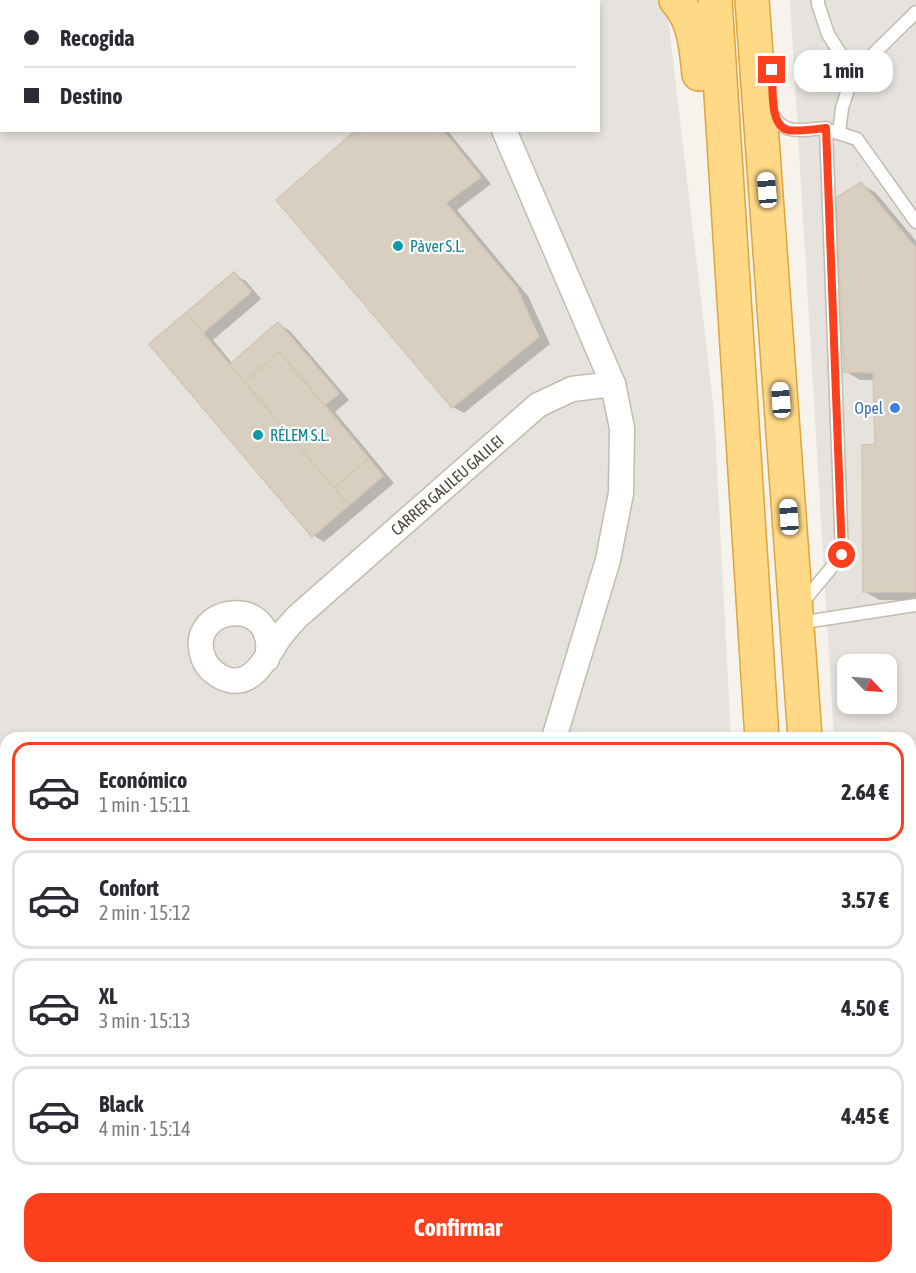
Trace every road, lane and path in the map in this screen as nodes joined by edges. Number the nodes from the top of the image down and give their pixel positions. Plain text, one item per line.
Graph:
1 (676, 0) edge
2 (715, 0) edge
3 (752, 0) edge
4 (769, 0) edge
5 (818, 0) edge
6 (916, 12) edge
7 (853, 74) junction
8 (774, 117) junction
9 (826, 128) junction
10 (505, 132) edge
11 (839, 133) junction
12 (767, 190) junction
13 (916, 222) edge
14 (737, 345) junction
15 (613, 384) junction
16 (916, 605) edge
17 (252, 616) junction
18 (297, 617) junction
19 (796, 617) junction
20 (267, 659) junction
21 (556, 732) edge
22 (762, 732) edge
23 (804, 732) edge

1 - 14 highway
2 - 14 highway
3 - 12 highway
4 - 8 highway
5 - 7 lane
6 - 7 lane
7 - 11 lane
8 - 9 lane
8 - 12 highway
9 - 11 lane
9 - 19 lane
10 - 15 street
11 - 13 lane
12 - 19 highway
14 - 22 highway
15 - 18 street, CARRER GALILEU GALILEI
15 - 21 street
16 - 19 lane
17 - 18 street
17 - 20 street
17 - 20 street
18 - 20 street, CARRER GALILEU GALILEI
19 - 23 highway

